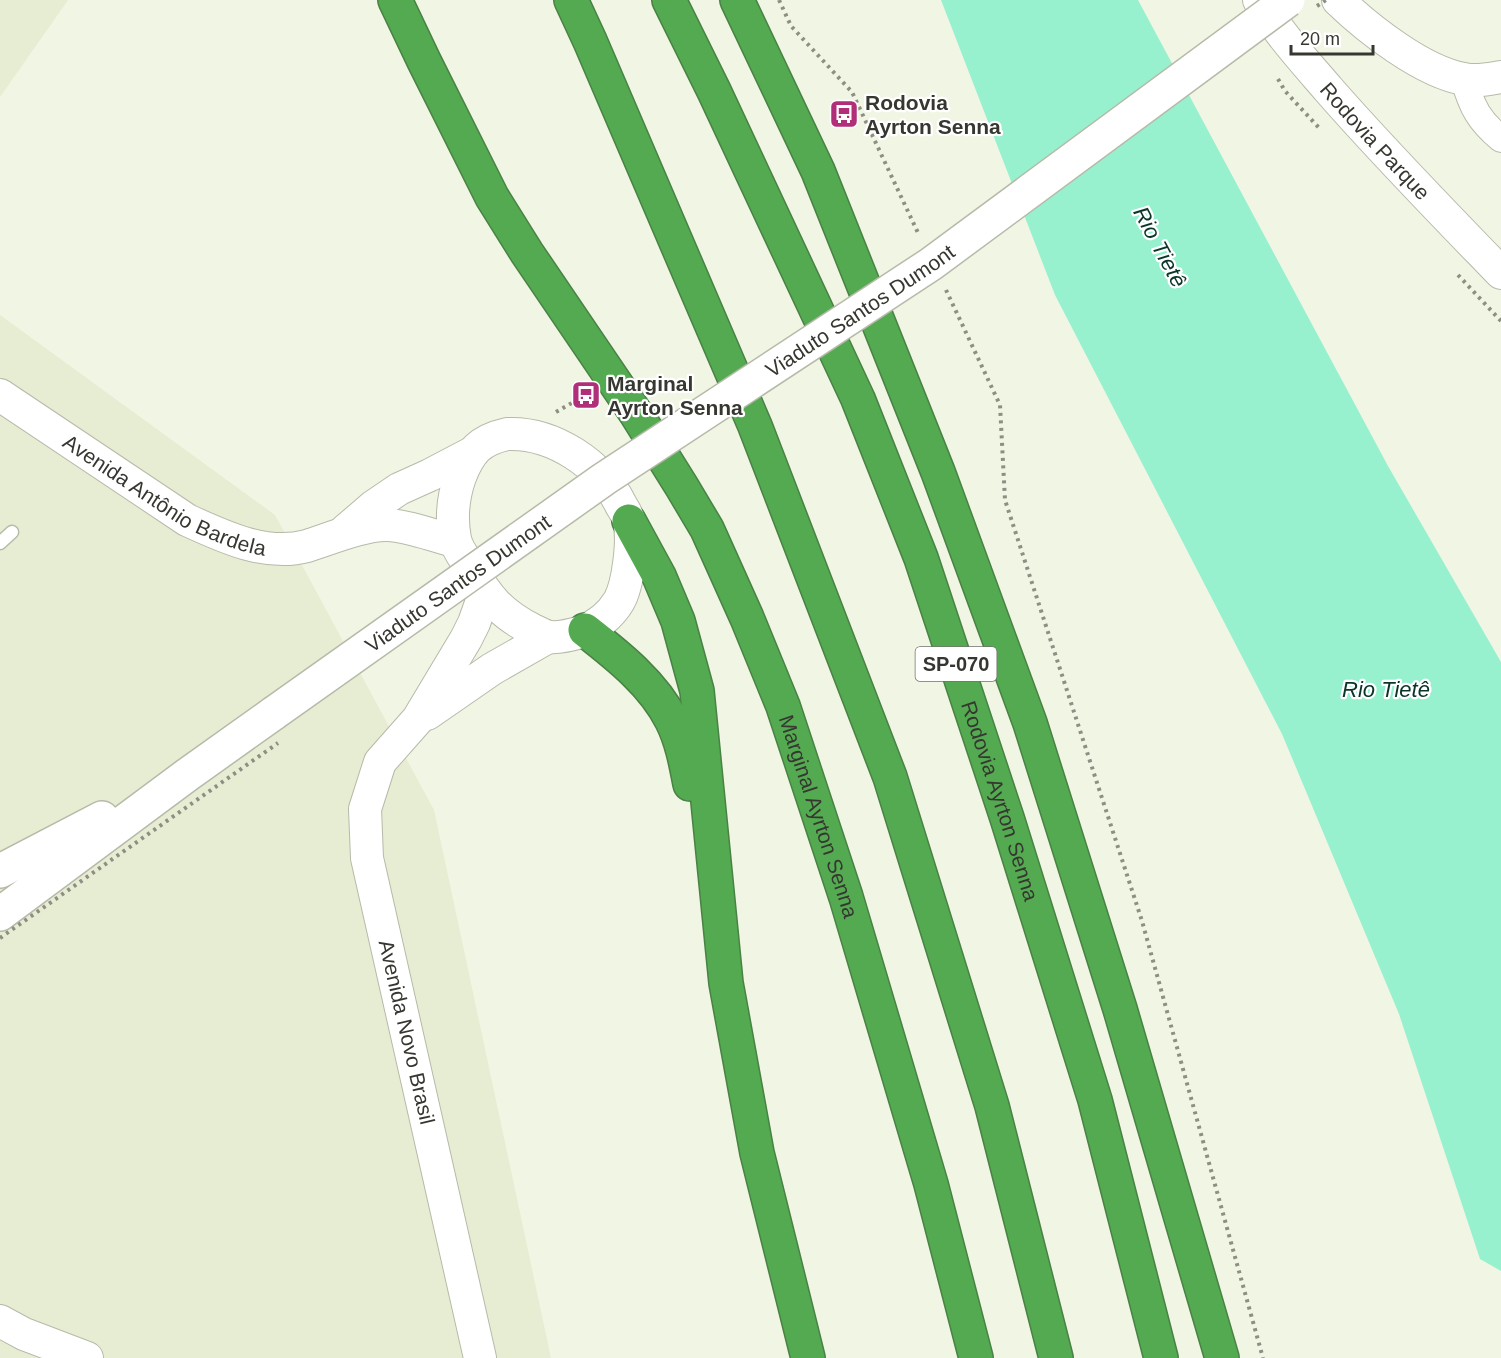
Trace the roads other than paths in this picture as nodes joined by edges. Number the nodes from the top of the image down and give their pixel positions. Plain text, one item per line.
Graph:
1 (395, 0) edge
2 (571, 0) edge
3 (669, 0) edge
4 (737, 0) edge
5 (1259, 0) edge
6 (1288, 0) edge
7 (1338, 0) edge
8 (1501, 77) edge
9 (1464, 80) junction
10 (1501, 139) edge
11 (1501, 273) edge
12 (0, 395) edge
13 (470, 454) junction
14 (629, 520) junction
15 (12, 532) dead end
16 (342, 534) junction
17 (455, 541) junction
18 (0, 543) edge
19 (485, 592) junction
20 (585, 630) junction
21 (548, 637) junction
22 (418, 719) junction
23 (187, 775) junction
24 (0, 871) edge
25 (0, 914) edge
26 (0, 1321) edge
27 (87, 1358) edge
28 (480, 1358) edge
29 (787, 1358) edge
30 (808, 1358) edge
31 (976, 1358) edge
32 (1056, 1358) edge
33 (1161, 1358) edge
34 (1222, 1358) edge

1 - 31 highway, Marginal Ayrton Senna
2 - 32 highway
3 - 33 highway, Rodovia Ayrton Senna / SP-070
4 - 34 highway, SP-070
5 - 11 street, Rodovia Parque
6 - 23 main road, Viaduto Santos Dumont, bridge
7 - 9 street
8 - 9 street
9 - 10 street
12 - 16 street, Avenida Antônio Bardela
13 - 14 street
13 - 16 street, Avenida Antônio Bardela
13 - 17 street
14 - 20 street
14 - 30 highway
15 - 18 lane
16 - 17 street, Avenida Antônio Bardela
17 - 19 street
19 - 21 street
19 - 22 street, Avenida Novo Brasil
20 - 21 street
20 - 29 highway
21 - 22 street, Avenida Novo Brasil
22 - 28 street, Avenida Novo Brasil
23 - 24 main road, Viaduto Santos Dumont
23 - 25 main road, Viaduto Santos Dumont
26 - 27 street

